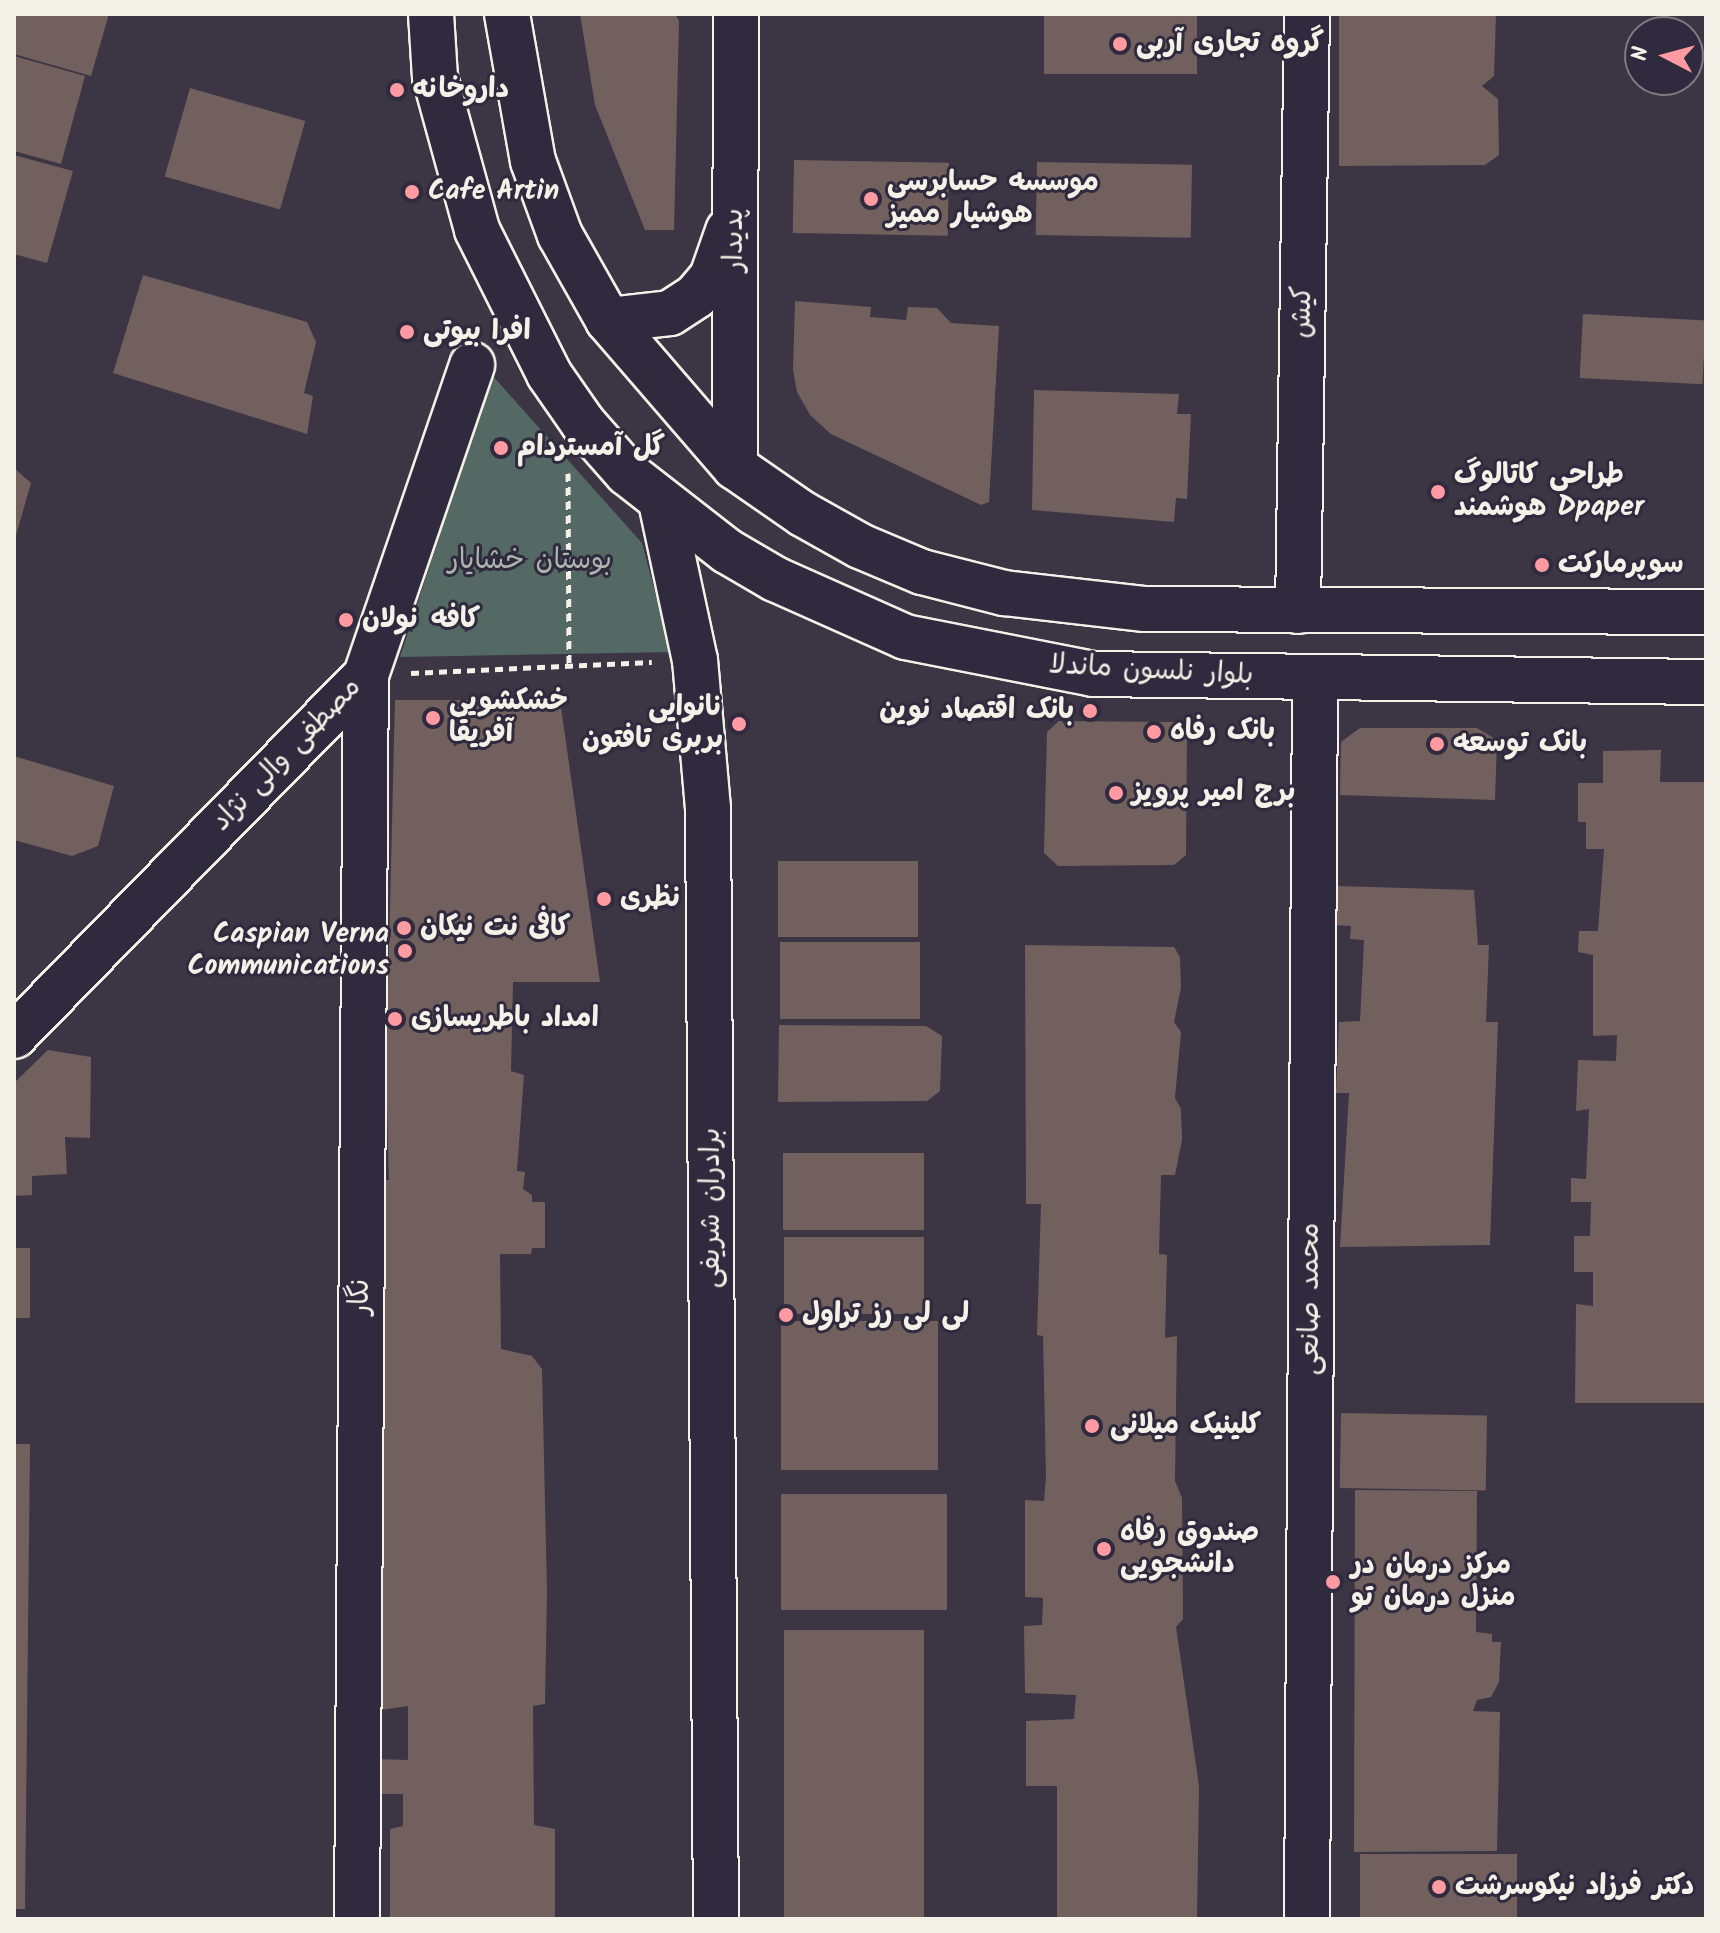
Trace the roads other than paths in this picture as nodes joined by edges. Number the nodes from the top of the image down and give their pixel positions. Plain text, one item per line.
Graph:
1 (431, 14) edge
2 (507, 14) edge
3 (736, 14) edge
4 (1307, 14) edge
5 (735, 209) junction
6 (608, 320) junction
7 (472, 365) dead end
8 (735, 467) junction
9 (661, 502) junction
10 (1298, 611) junction
11 (1706, 612) edge
12 (366, 675) junction
13 (1315, 678) junction
14 (1706, 682) edge
15 (14, 1036) edge
16 (357, 1919) edge
17 (716, 1919) edge
18 (1307, 1919) edge

1 - 9 street, بلوار نلسون ماندلا
2 - 6 street
3 - 5 street, پدیدار
4 - 10 street, کیش
5 - 6 street
5 - 8 street, پدیدار
6 - 8 street
7 - 12 street, مصطفی والی نژاد
8 - 10 street
9 - 13 street, بلوار نلسون ماندلا
9 - 17 street, برادران شریفی
10 - 11 street
12 - 15 street, مصطفی والی نژاد
12 - 16 street, نگار
13 - 14 street, بلوار نلسون ماندلا
13 - 18 street, محمد صانعی

